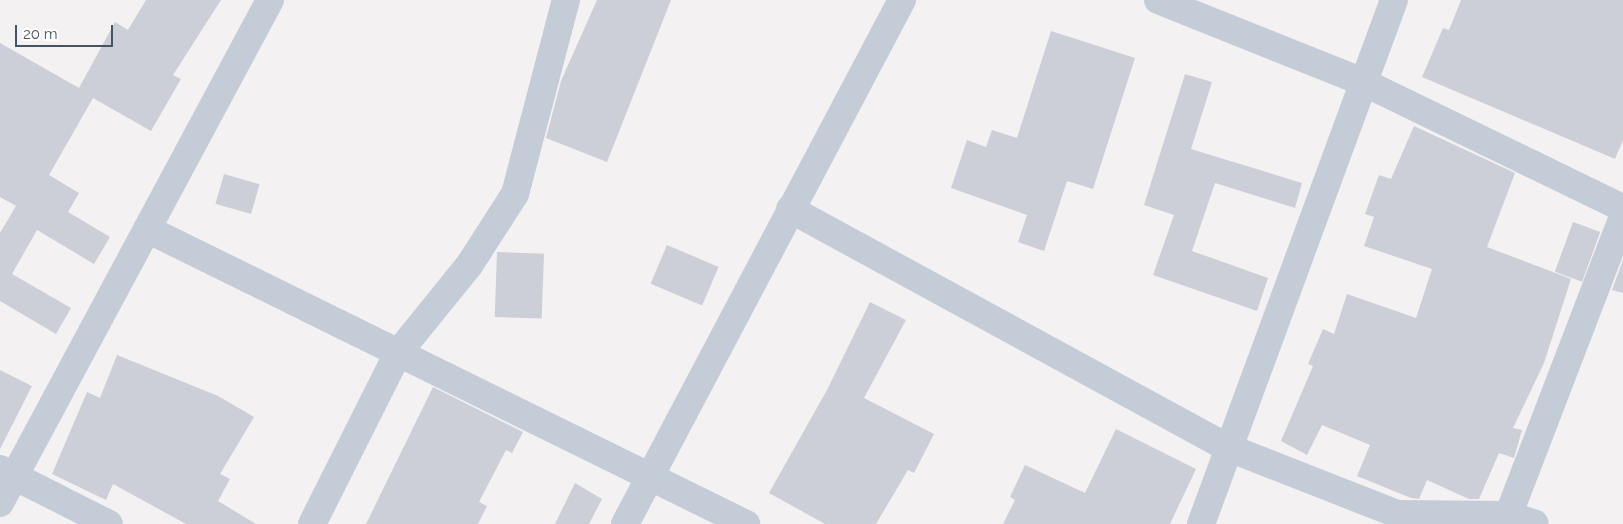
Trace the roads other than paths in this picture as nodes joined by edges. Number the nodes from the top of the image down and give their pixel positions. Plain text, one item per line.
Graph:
1 (270, 0) edge
2 (566, 0) edge
3 (902, 0) edge
4 (1158, 0) edge
5 (1394, 0) edge
6 (1363, 82) junction
7 (1623, 208) edge
8 (790, 209) junction
9 (1623, 216) edge
10 (147, 229) junction
11 (398, 353) junction
12 (1229, 448) junction
13 (7, 473) edge
14 (649, 476) junction
15 (0, 503) edge
16 (1507, 520) edge
17 (109, 524) edge
18 (312, 524) edge
19 (625, 524) edge
20 (746, 524) edge
21 (1201, 524) edge
22 (1535, 524) edge

1 - 10 street
2 - 11 street
3 - 8 street
4 - 6 street
5 - 6 street
6 - 7 street
6 - 12 street
8 - 12 street
8 - 14 street
9 - 16 street
10 - 11 street
10 - 13 street
11 - 14 street
11 - 18 street
12 - 16 street
12 - 21 street
13 - 15 street
13 - 17 street
14 - 19 street
14 - 20 street
16 - 22 street

